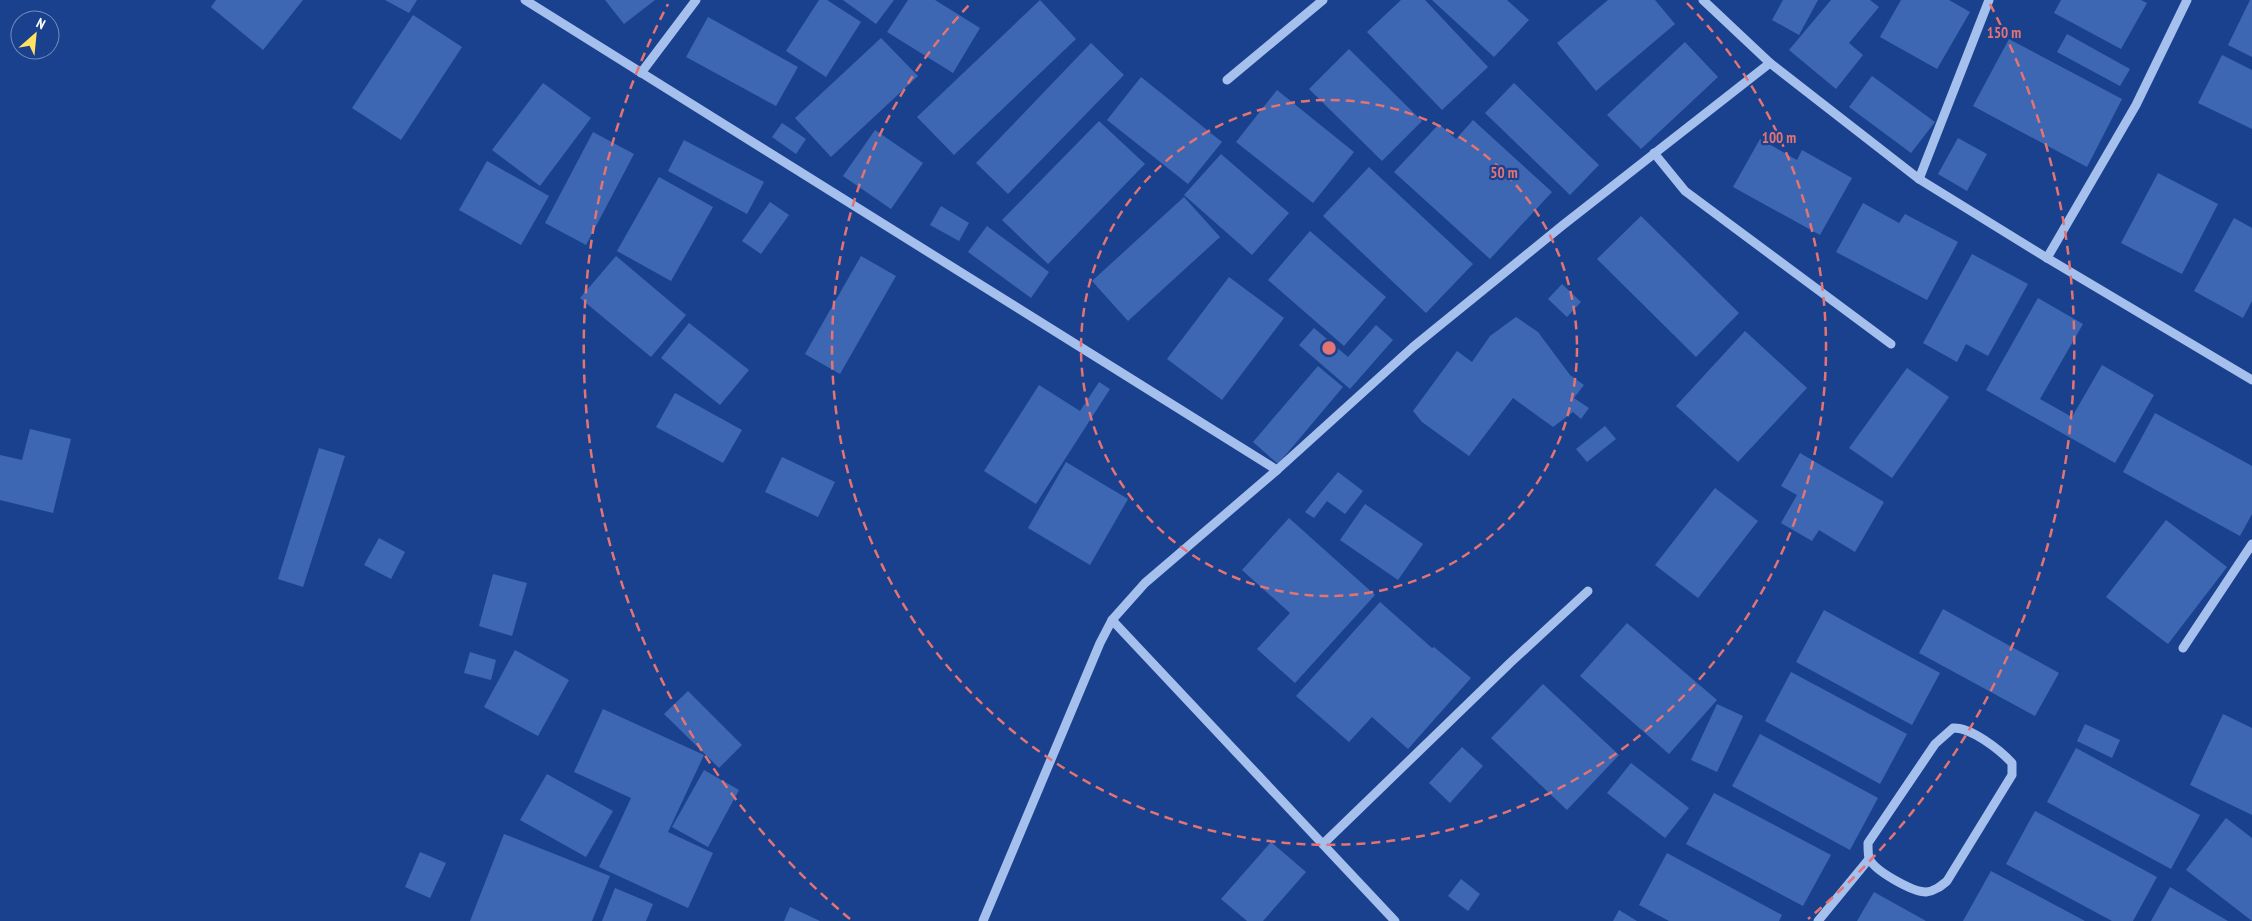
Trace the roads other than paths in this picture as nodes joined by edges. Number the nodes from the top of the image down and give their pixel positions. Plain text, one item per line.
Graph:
1 (524, 0) edge
2 (696, 0) edge
3 (1323, 0) edge
4 (1703, 0) edge
5 (1989, 0) edge
6 (2186, 0) edge
7 (1770, 63) junction
8 (641, 72) junction
9 (1227, 80) dead end
10 (1654, 153) junction
11 (1919, 179) junction
12 (2047, 258) junction
13 (1891, 344) dead end
14 (2252, 380) edge
15 (1277, 470) junction
16 (2252, 544) edge
17 (1588, 591) dead end
18 (1112, 620) junction
19 (2183, 648) dead end
20 (1323, 844) junction
21 (1869, 859) junction
22 (983, 921) edge
23 (1396, 921) edge
24 (1818, 921) edge

1 - 8 street
2 - 8 street
3 - 9 street
4 - 7 street
5 - 11 street
6 - 12 street
7 - 10 street
7 - 11 street
8 - 15 street
10 - 13 street
10 - 15 street
11 - 12 street
12 - 14 street
15 - 18 street
16 - 19 street
17 - 20 street
18 - 20 street
18 - 22 street
20 - 23 street
21 - 21 street
21 - 24 street

